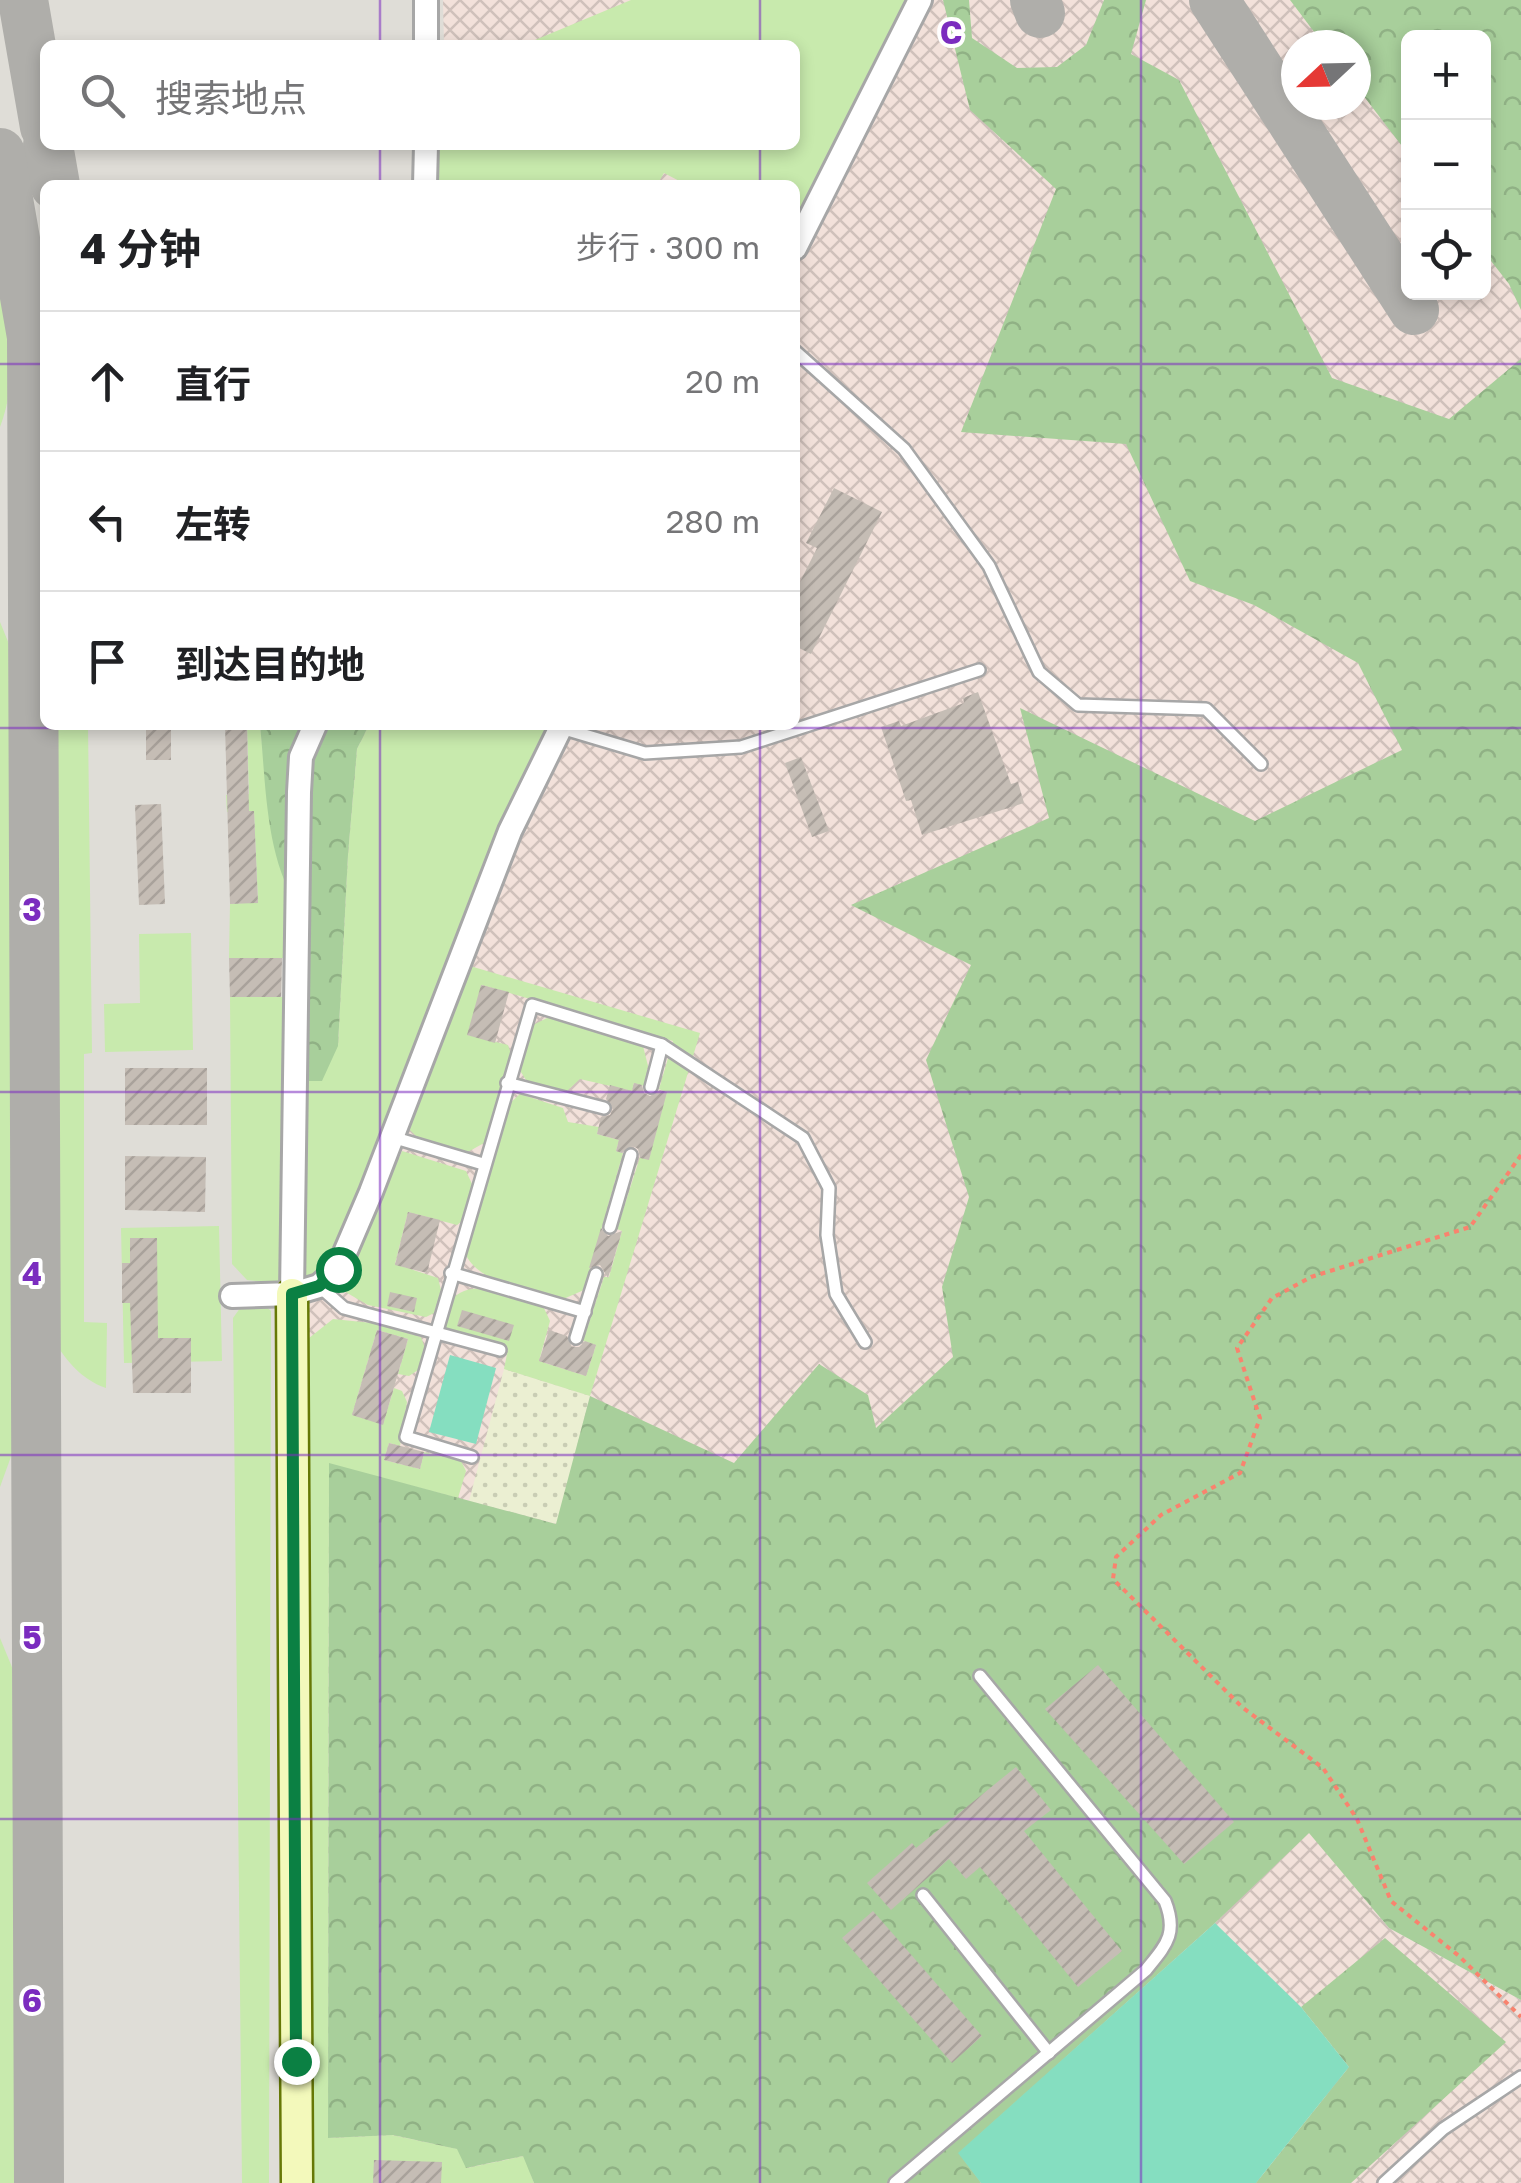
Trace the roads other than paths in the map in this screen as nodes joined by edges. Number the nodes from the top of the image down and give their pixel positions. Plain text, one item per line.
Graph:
1 (426, 0) edge
2 (920, 0) edge
3 (426, 40) edge
4 (426, 150) edge
5 (426, 180) edge
6 (800, 238) edge
7 (800, 355) edge
8 (979, 670) dead end
9 (800, 728) edge
10 (313, 730) edge
11 (559, 730) edge
12 (573, 730) edge
13 (793, 730) edge
14 (1261, 764) dead end
15 (662, 1045) junction
16 (508, 1083) junction
17 (651, 1087) dead end
18 (604, 1108) dead end
19 (392, 1137) junction
20 (630, 1155) dead end
21 (483, 1164) junction
22 (610, 1227) dead end
23 (451, 1273) junction
24 (596, 1274) dead end
25 (306, 1290) junction
26 (232, 1296) dead end
27 (585, 1312) junction
28 (434, 1332) junction
29 (576, 1338) dead end
30 (865, 1342) dead end
31 (500, 1350) dead end
32 (472, 1457) dead end
33 (980, 1676) dead end
34 (923, 1895) dead end
35 (1049, 2052) junction
36 (1521, 2077) edge
37 (297, 2183) edge
38 (895, 2183) edge
39 (1384, 2183) edge

1 - 3 street
2 - 6 street
4 - 5 street
7 - 14 lane
8 - 9 lane
10 - 25 street
11 - 19 street
12 - 13 lane
15 - 16 lane
15 - 17 lane
15 - 30 lane
16 - 18 lane
16 - 21 lane
19 - 21 lane
19 - 25 street
20 - 22 lane
21 - 23 lane
23 - 27 lane
23 - 28 lane
24 - 27 lane
25 - 26 street
25 - 28 lane
25 - 37 street
27 - 29 lane
28 - 31 lane
28 - 32 lane
33 - 35 lane
34 - 35 lane
35 - 38 lane
36 - 39 lane

